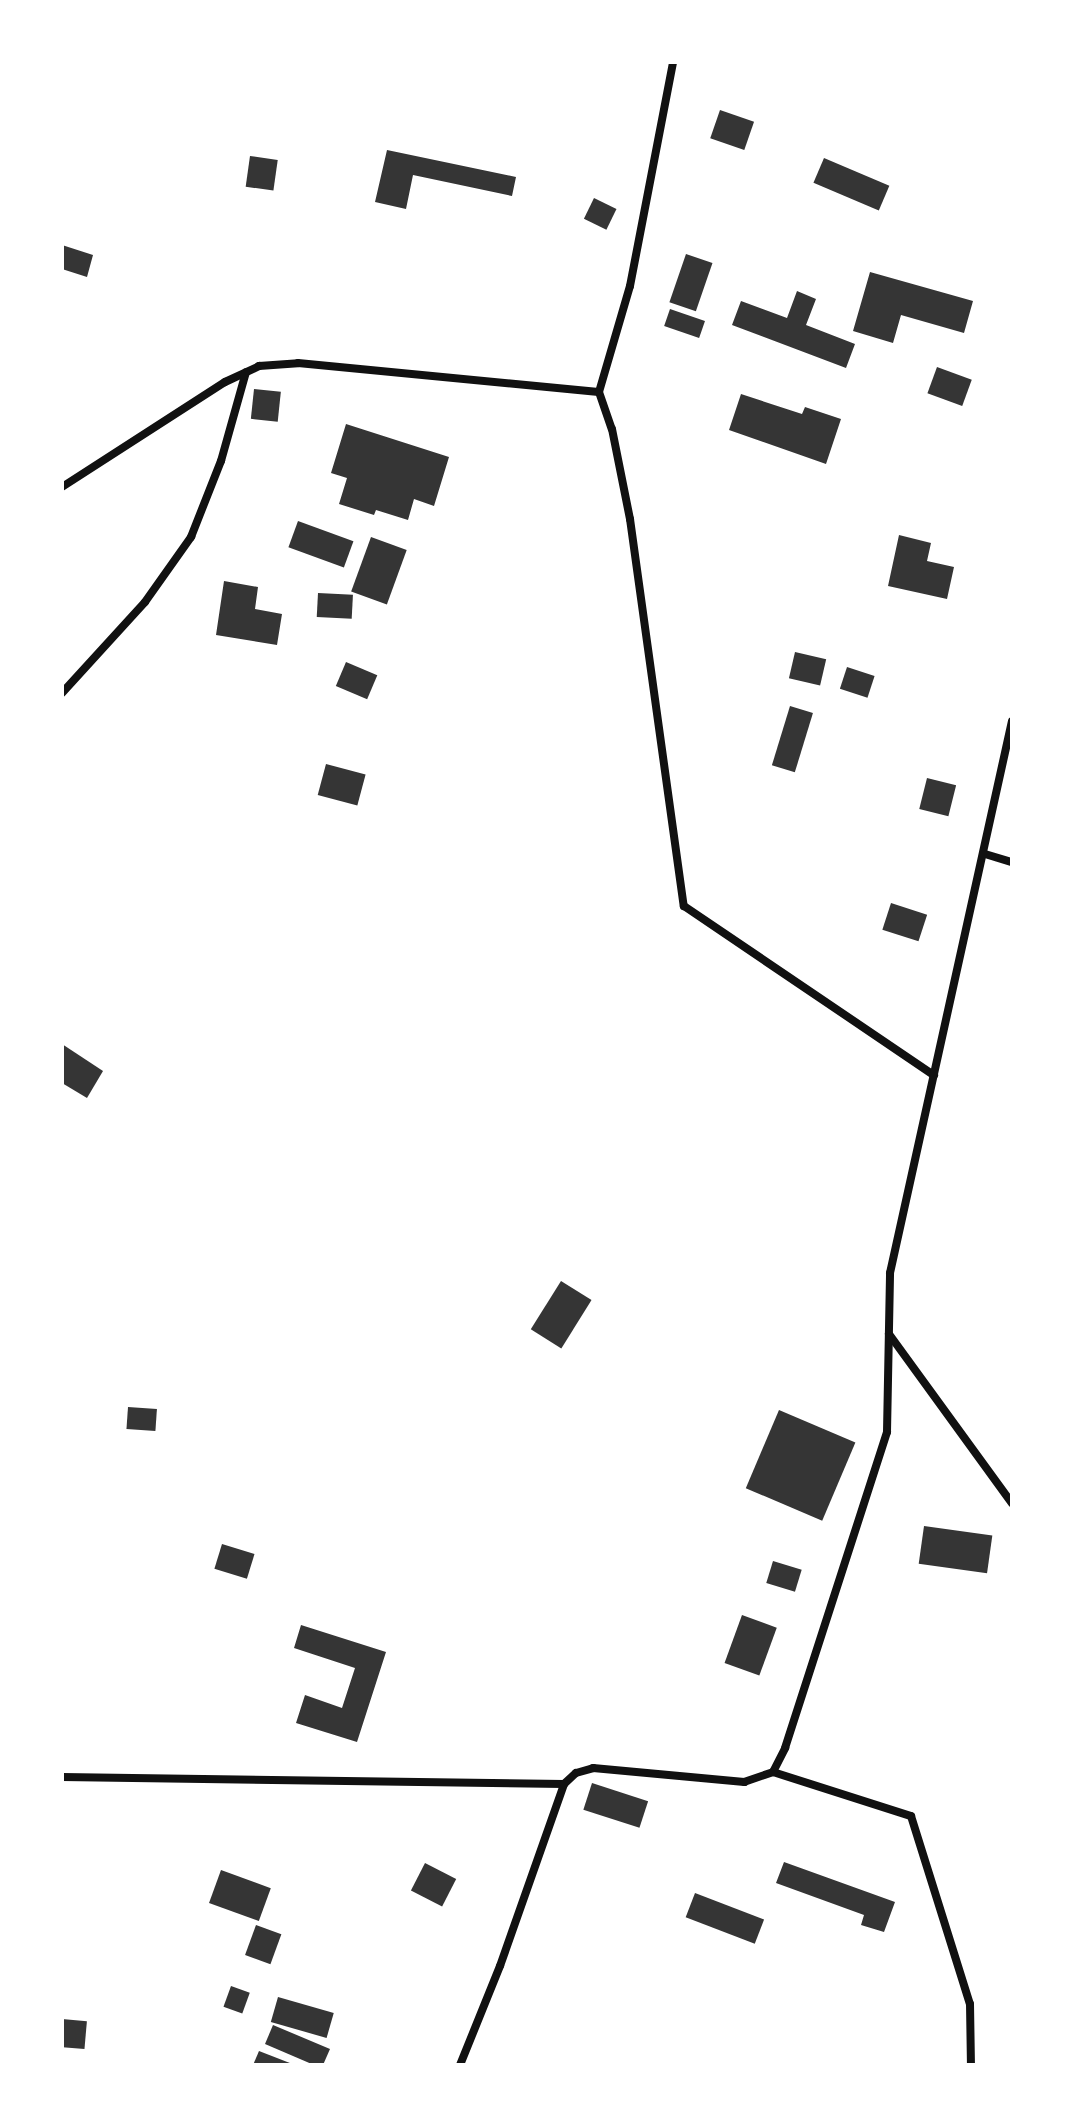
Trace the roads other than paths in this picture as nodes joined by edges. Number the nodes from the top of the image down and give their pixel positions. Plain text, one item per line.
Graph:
1 (673, 62) edge
2 (246, 372) junction
3 (599, 392) junction
4 (62, 487) edge
5 (62, 693) edge
6 (1012, 721) edge
7 (985, 854) junction
8 (1012, 862) edge
9 (934, 1075) junction
10 (889, 1334) junction
11 (1012, 1503) edge
12 (773, 1772) junction
13 (62, 1777) edge
14 (564, 1784) junction
15 (460, 2065) edge
16 (971, 2065) edge

1 - 3 street
2 - 3 street
2 - 4 street
2 - 5 street
3 - 9 street
6 - 7 street
7 - 8 street
7 - 9 street
9 - 10 street
10 - 11 street
10 - 12 street
12 - 14 street
12 - 16 street
13 - 14 street
14 - 15 street

